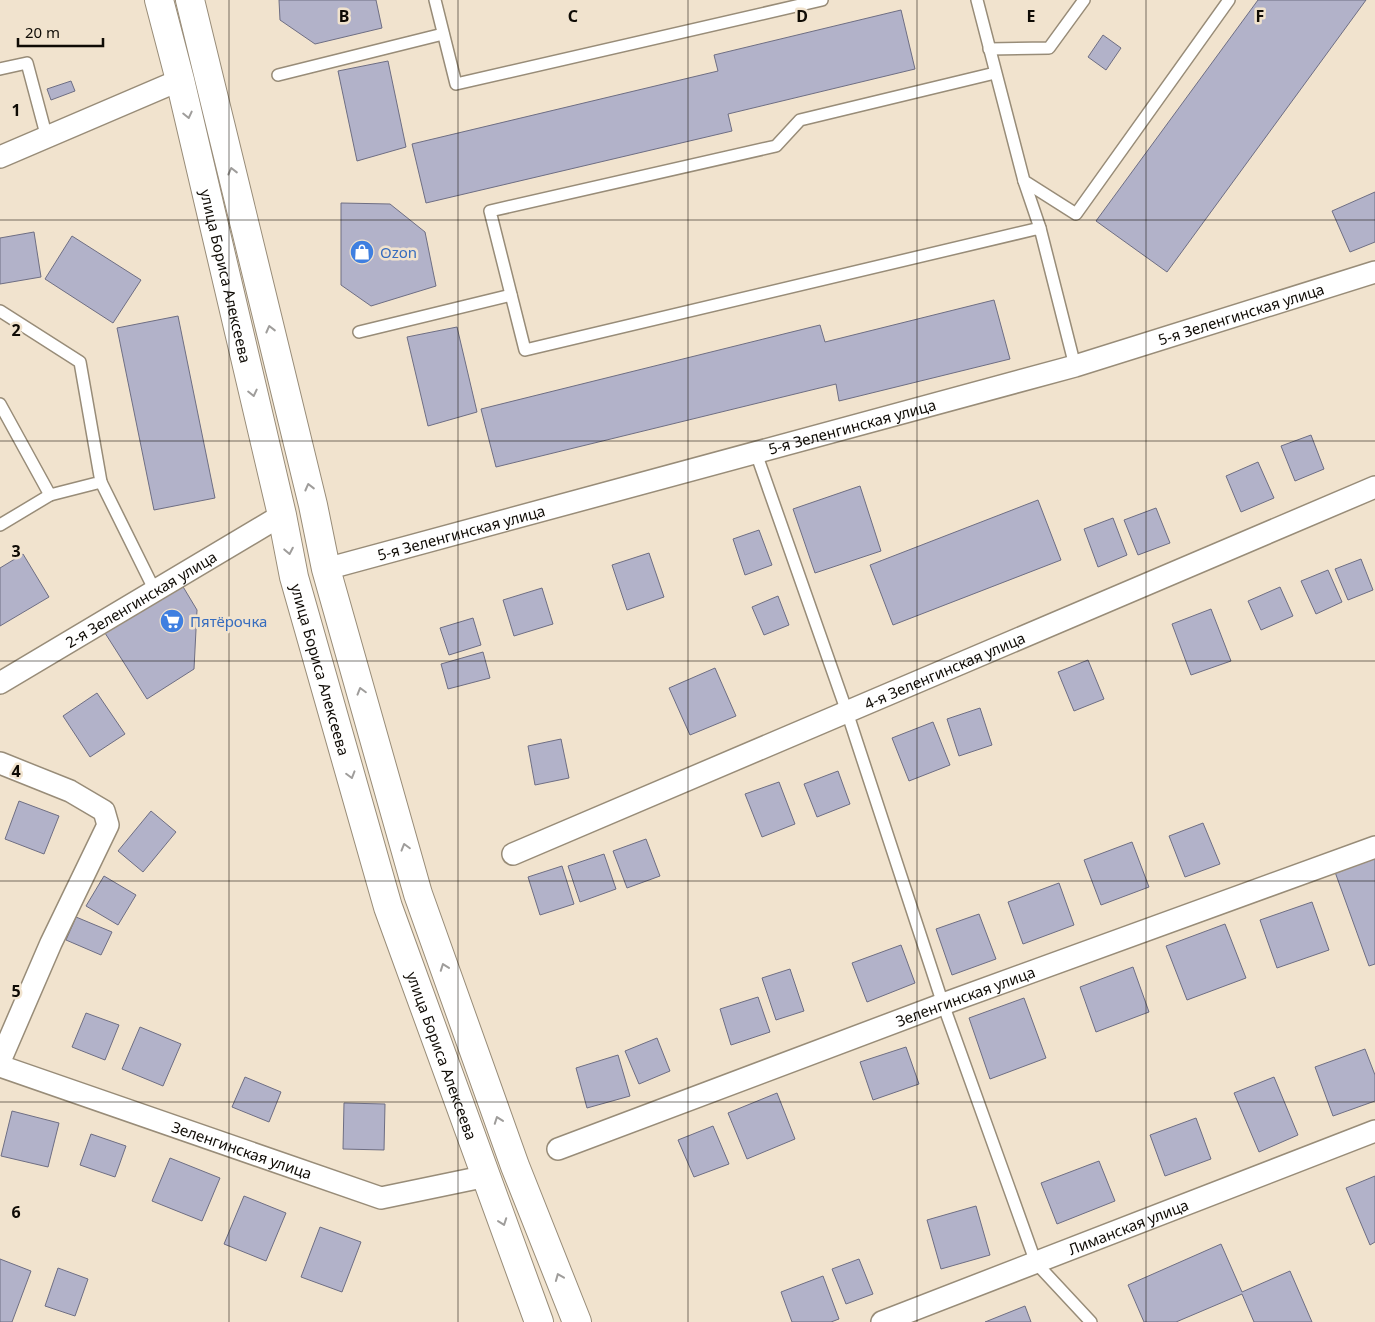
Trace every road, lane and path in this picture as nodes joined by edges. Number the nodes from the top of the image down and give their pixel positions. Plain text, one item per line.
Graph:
1 (159, 0) edge
2 (190, 0) edge
3 (435, 0) edge
4 (822, 0) edge
5 (977, 0) edge
6 (1084, 0) edge
7 (1229, 0) edge
8 (443, 34) junction
9 (989, 49) junction
10 (0, 69) edge
11 (995, 73) junction
12 (278, 75) dead end
13 (180, 80) junction
14 (47, 138) junction
15 (0, 157) edge
16 (1024, 181) junction
17 (1040, 228) junction
18 (1375, 272) edge
19 (511, 295) junction
20 (0, 311) edge
21 (359, 332) dead end
22 (1075, 366) junction
23 (0, 404) edge
24 (756, 453) junction
25 (101, 482) junction
26 (1375, 487) edge
27 (50, 495) junction
28 (282, 515) junction
29 (0, 525) edge
30 (326, 569) junction
31 (155, 591) junction
32 (0, 682) edge
33 (847, 712) junction
34 (0, 763) edge
35 (1375, 847) edge
36 (513, 854) dead end
37 (943, 1004) junction
38 (0, 1061) edge
39 (0, 1066) edge
40 (1375, 1131) edge
41 (558, 1150) dead end
42 (487, 1176) junction
43 (1036, 1263) junction
44 (539, 1322) edge
45 (577, 1322) edge
46 (882, 1322) edge
47 (1092, 1322) edge

1 - 13 street, улица Бориса Алексеева
30 -> 2 street
3 - 8 lane
4 - 8 lane
5 - 9 lane
6 - 9 lane
7 - 16 lane
8 - 12 lane
9 - 11 lane
10 - 14 lane
11 - 16 lane
11 - 19 lane
13 - 14 street
13 -> 28 street, улица Бориса Алексеева
14 - 15 street
16 - 17 lane
17 - 19 lane
17 - 22 lane
18 - 22 street, 5-я Зеленгинская улица
19 - 21 lane
20 - 25 lane
22 - 24 street, 5-я Зеленгинская улица
23 - 27 lane
24 - 30 street, 5-я Зеленгинская улица
24 - 33 lane
25 - 27 lane
25 - 31 lane
26 - 33 street, 4-я Зеленгинская улица
27 - 29 lane
28 - 31 street, 2-я Зеленгинская улица
28 -> 42 street, улица Бориса Алексеева
45 -> 30 street
31 - 32 street, 2-я Зеленгинская улица
33 - 36 street, 4-я Зеленгинская улица
33 - 37 lane
34 - 38 street
35 - 37 street, Зеленгинская улица
37 - 41 street, Зеленгинская улица
37 - 43 lane
39 - 42 street, Зеленгинская улица
40 - 43 street, Лиманская улица
42 -> 44 street, улица Бориса Алексеева
43 - 46 street, Лиманская улица
43 - 47 lane

